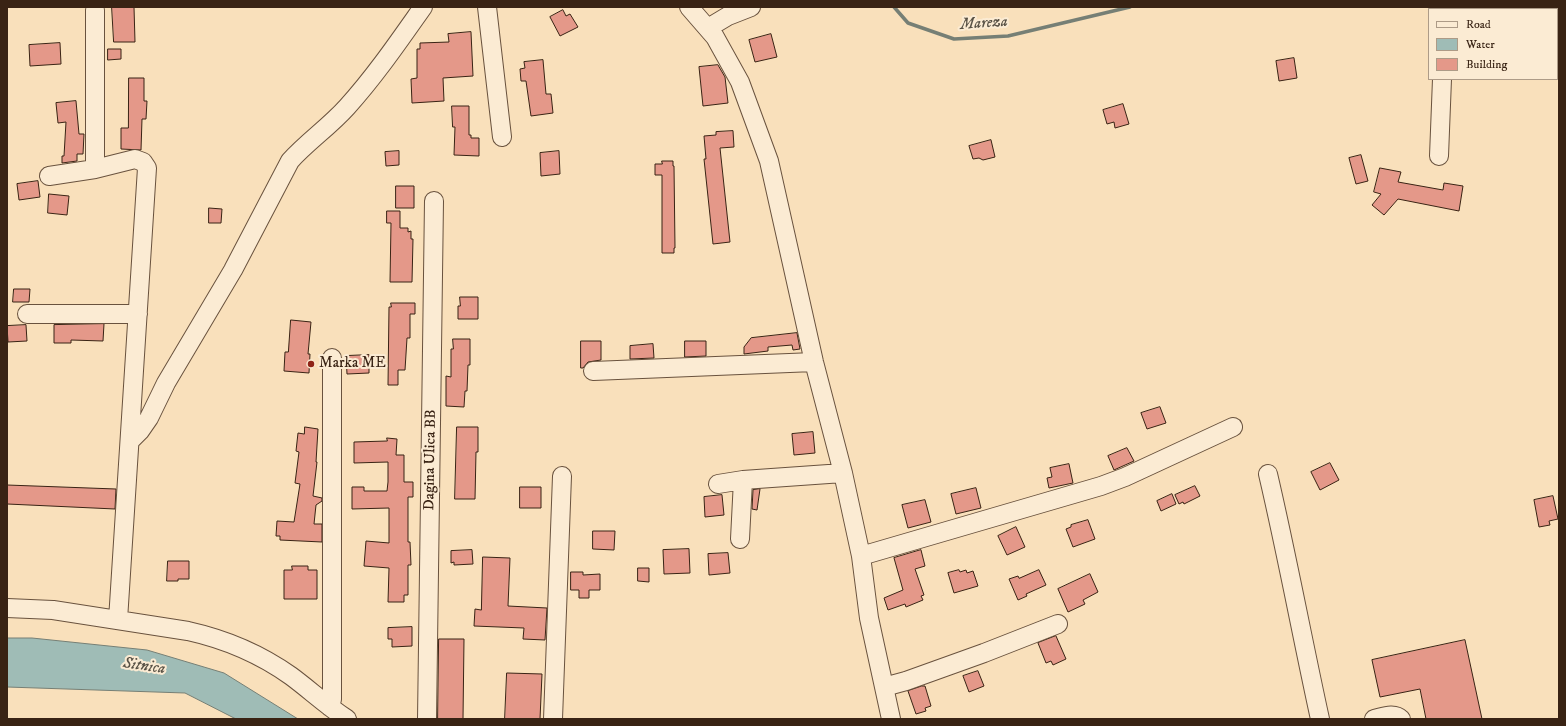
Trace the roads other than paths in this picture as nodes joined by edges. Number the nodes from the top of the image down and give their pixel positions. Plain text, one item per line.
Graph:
1 (423, 7) edge
2 (487, 7) edge
3 (689, 7) edge
4 (751, 7) edge
5 (95, 10) dead end
6 (708, 28) junction
7 (1442, 80) edge
8 (502, 137) dead end
9 (1439, 156) dead end
10 (95, 169) junction
11 (49, 176) dead end
12 (434, 201) dead end
13 (27, 314) dead end
14 (138, 314) junction
15 (332, 358) dead end
16 (814, 362) junction
17 (593, 371) dead end
18 (1234, 427) dead end
19 (130, 441) junction
20 (843, 473) junction
21 (1268, 474) dead end
22 (562, 476) dead end
23 (744, 480) junction
24 (718, 484) dead end
25 (740, 539) dead end
26 (861, 556) junction
27 (7, 608) edge
28 (118, 620) junction
29 (1058, 624) dead end
30 (884, 687) junction
31 (330, 707) junction
32 (347, 719) edge
33 (427, 719) edge
34 (552, 719) edge
35 (890, 719) edge
36 (1320, 719) edge
37 (1374, 719) edge
38 (1401, 719) edge

1 - 19 street
2 - 8 street
3 - 6 street
4 - 6 street
5 - 10 street
6 - 16 street
7 - 9 street
10 - 11 street
10 - 14 street
12 - 33 street, Dagina Ulica BB
13 - 14 street
14 - 19 street
15 - 31 street
16 - 17 street
16 - 20 street
18 - 26 street
19 - 28 street
20 - 23 street
20 - 26 street
21 - 36 street
22 - 34 street
23 - 24 street
23 - 25 street
26 - 30 street
27 - 28 street
28 - 31 street
29 - 30 street
30 - 35 street
31 - 32 street
37 - 38 street

